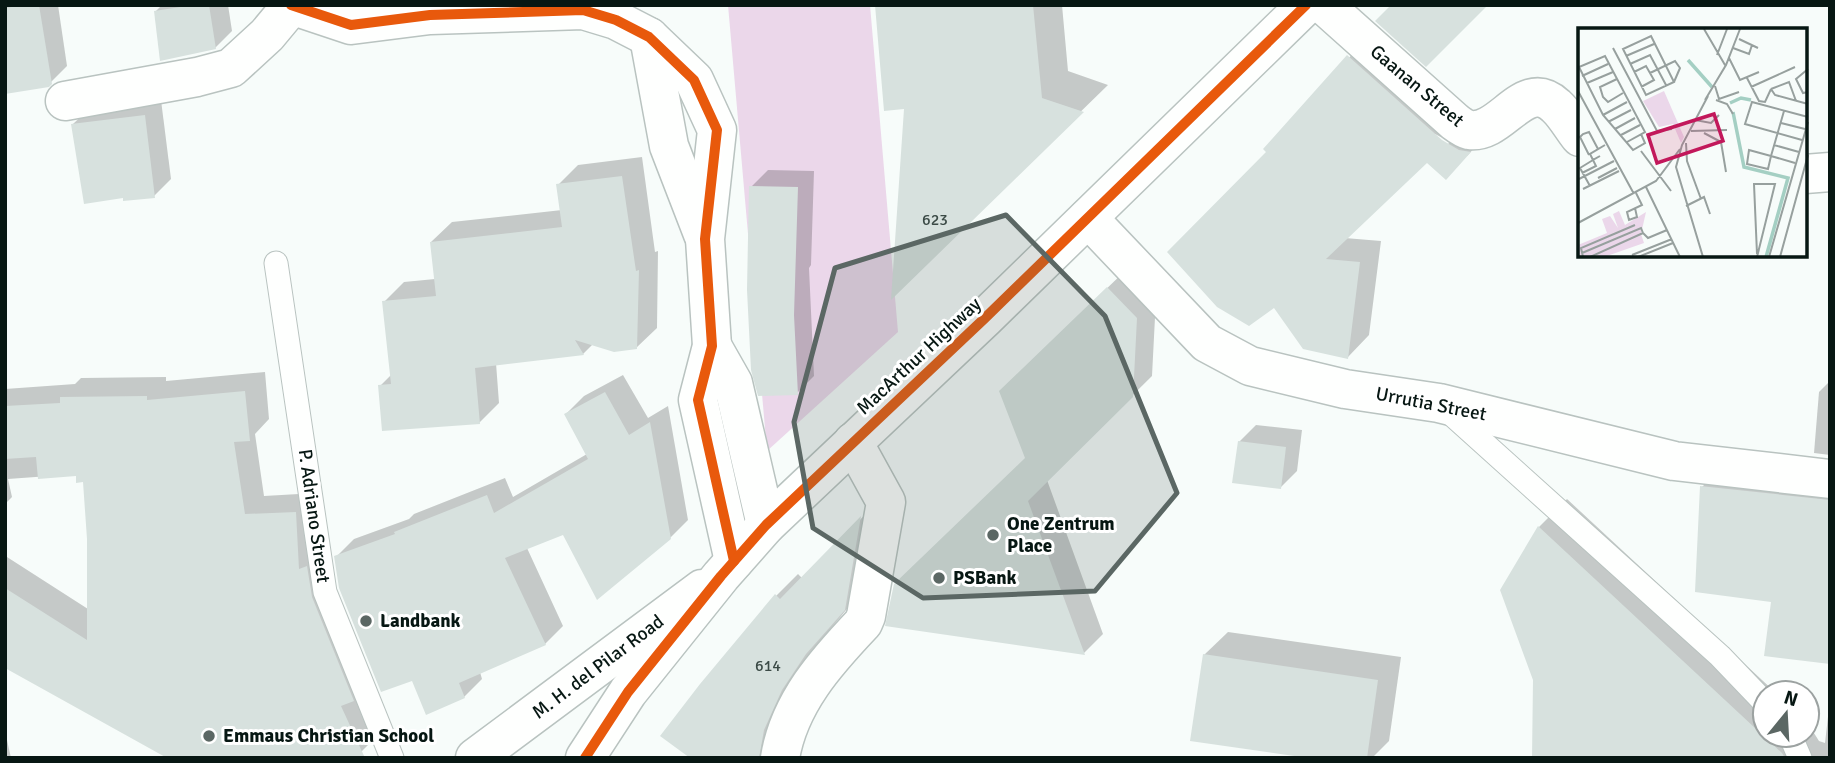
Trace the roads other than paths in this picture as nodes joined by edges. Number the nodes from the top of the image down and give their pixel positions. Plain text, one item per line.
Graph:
1 (292, 5) edge
2 (1306, 5) edge
3 (1324, 5) edge
4 (649, 37) junction
5 (65, 101) dead end
6 (1578, 134) edge
7 (1830, 172) edge
8 (1807, 174) edge
9 (1088, 218) junction
10 (705, 239) junction
11 (276, 263) dead end
12 (712, 346) junction
13 (1439, 403) junction
14 (853, 442) junction
15 (1830, 479) edge
16 (766, 525) junction
17 (728, 568) junction
18 (1751, 688) edge
19 (392, 758) edge
20 (475, 758) edge
21 (585, 758) edge
22 (780, 758) edge

1 - 4 main road
1 - 5 main road
2 - 9 main road, MacArthur Highway
3 - 6 main road, Gaanan Street
4 - 10 main road
4 - 10 main road
7 - 8 main road
9 - 13 main road, Urrutia Street
9 - 14 main road, MacArthur Highway
10 - 12 main road
11 - 19 lane, P. Adriano Street
12 - 16 main road
12 - 17 main road
13 - 15 main road, Urrutia Street
13 - 18 lane
14 - 16 main road, MacArthur Highway
14 - 22 main road
16 - 17 main road, MacArthur Highway
17 - 20 main road, M. H. del Pilar Road
17 - 21 main road, MacArthur Highway

